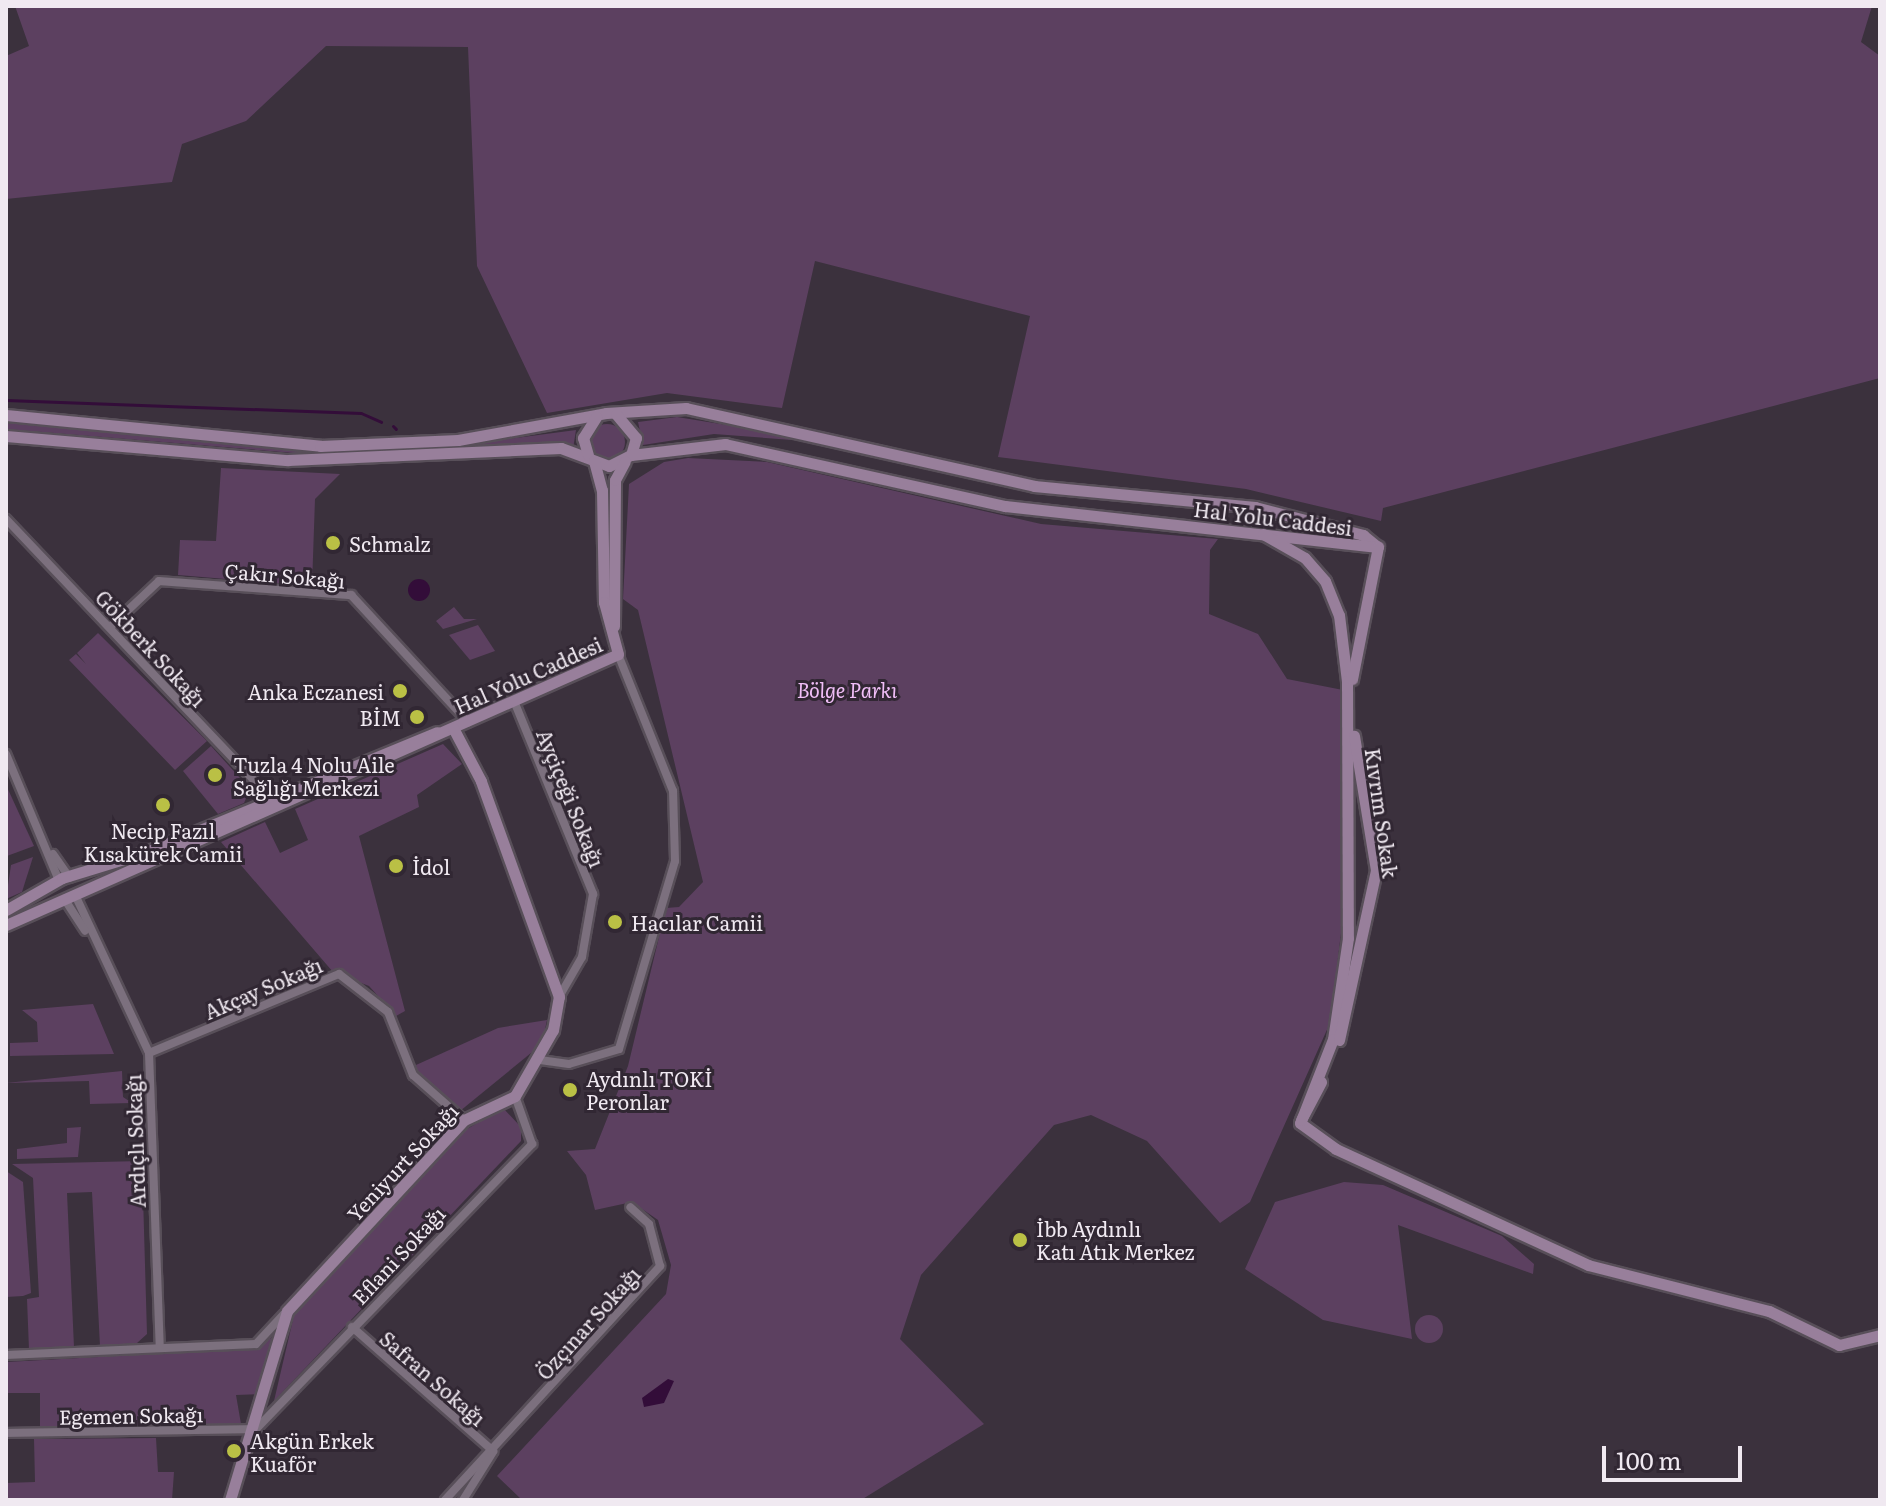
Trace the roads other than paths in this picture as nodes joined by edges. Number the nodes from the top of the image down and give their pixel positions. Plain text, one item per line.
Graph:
1 (615, 414) junction
2 (6, 415) edge
3 (597, 416) junction
4 (6, 436) edge
5 (591, 458) junction
6 (628, 458) junction
7 (6, 519) edge
8 (1263, 534) junction
9 (1378, 547) junction
10 (110, 627) junction
11 (618, 654) junction
12 (514, 701) junction
13 (468, 722) junction
14 (453, 728) junction
15 (6, 754) edge
16 (272, 799) junction
17 (65, 880) junction
18 (72, 900) junction
19 (6, 910) edge
20 (6, 925) edge
21 (559, 997) junction
22 (149, 1053) junction
23 (540, 1060) junction
24 (515, 1096) junction
25 (464, 1120) junction
26 (1300, 1123) junction
27 (630, 1207) dead end
28 (287, 1311) junction
29 (352, 1327) junction
30 (1880, 1335) edge
31 (160, 1348) junction
32 (6, 1355) edge
33 (256, 1429) junction
34 (6, 1433) edge
35 (493, 1451) junction
36 (230, 1500) edge
37 (445, 1500) edge
38 (463, 1500) edge

1 - 3 street
1 - 6 street
1 - 9 street, Hal Yolu Caddesi
2 - 3 street
3 - 5 street
4 - 5 street
5 - 6 street
5 - 11 street, Hal Yolu Caddesi
6 - 8 street, Hal Yolu Caddesi
6 - 11 street, Hal Yolu Caddesi
7 - 10 street, Gökberk Sokağı
8 - 9 street, Hal Yolu Caddesi
8 - 26 street
9 - 26 street, Kıvrım Sokak
10 - 13 street, Çakır Sokağı
10 - 16 street, Gökberk Sokağı
11 - 12 street, Hal Yolu Caddesi
11 - 23 street
12 - 13 street, Hal Yolu Caddesi
12 - 21 street, Ayçiçeği Sokağı
13 - 14 street, Hal Yolu Caddesi
14 - 16 street, Hal Yolu Caddesi
14 - 18 street, Hal Yolu Caddesi
14 - 21 street
15 - 17 street
16 - 17 street, Hal Yolu Caddesi
17 - 18 street
17 - 18 street
17 - 19 street, Hal Yolu Caddesi
18 - 20 street, Hal Yolu Caddesi
18 - 22 street, Ardıçlı Sokağı
21 - 23 street
22 - 25 street, Akçay Sokağı
22 - 31 street, Ardıçlı Sokağı
23 - 24 street
24 - 25 street, Yeniyurt Sokağı
24 - 29 street, Eflani Sokağı
25 - 28 street, Yeniyurt Sokağı
26 - 30 street
27 - 35 street, Özçınar Sokağı
28 - 31 street
28 - 33 street, Yeniyurt Sokağı
29 - 33 street, Eflani Sokağı
29 - 35 street, Safran Sokağı
31 - 32 street
33 - 34 street, Egemen Sokağı
33 - 36 street, Yeniyurt Sokağı
35 - 37 street, Özçınar Sokağı
35 - 38 street, Özçınar Sokağı

